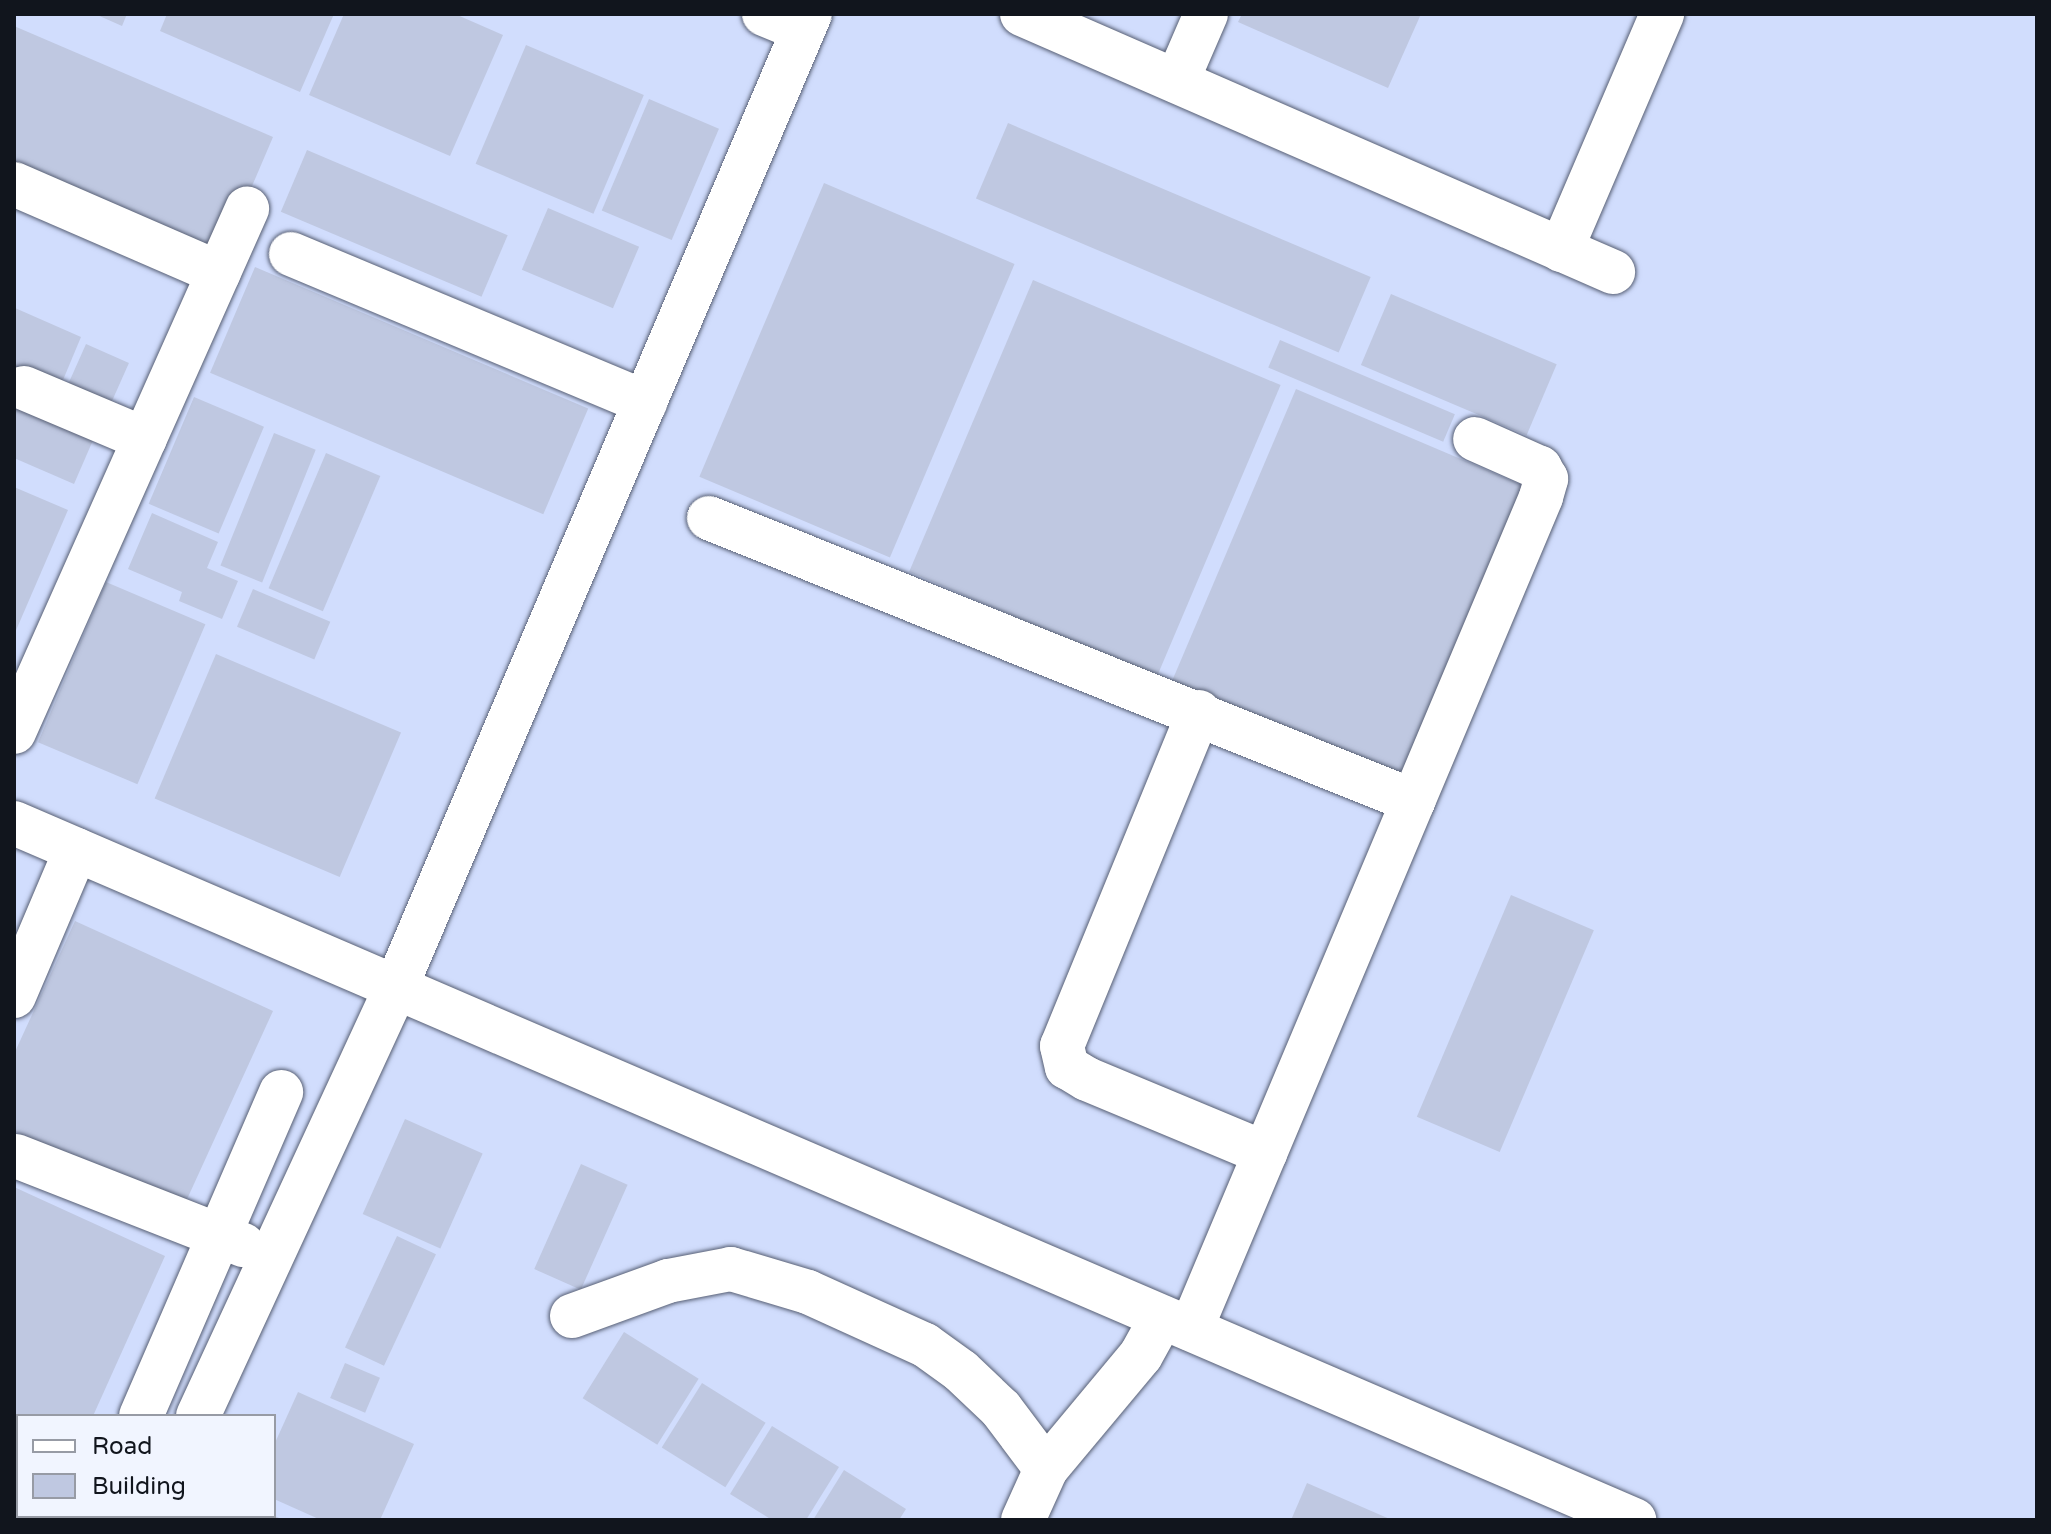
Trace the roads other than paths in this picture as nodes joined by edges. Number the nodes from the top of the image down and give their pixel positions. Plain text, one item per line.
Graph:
1 (1022, 14) edge
2 (1206, 14) edge
3 (1662, 14) edge
4 (793, 19) edge
5 (1177, 81) junction
6 (14, 184) edge
7 (247, 209) dead end
8 (1561, 250) junction
9 (291, 254) dead end
10 (1613, 272) dead end
11 (219, 273) junction
12 (24, 388) dead end
13 (645, 402) junction
14 (145, 439) junction
15 (1475, 439) dead end
16 (709, 518) dead end
17 (1199, 712) junction
18 (14, 732) edge
19 (1413, 801) junction
20 (14, 823) edge
21 (76, 850) junction
22 (396, 987) junction
23 (14, 996) edge
24 (328, 1133) junction
25 (1265, 1153) junction
26 (16, 1156) edge
27 (219, 1234) junction
28 (271, 1257) junction
29 (572, 1316) dead end
30 (1176, 1323) junction
31 (142, 1414) edge
32 (199, 1414) edge
33 (1046, 1469) junction
34 (1023, 1520) edge
35 (1634, 1520) edge

1 - 5 street
2 - 5 street
3 - 8 street
4 - 13 street
5 - 8 street
6 - 11 street
7 - 11 street
8 - 10 street
9 - 13 street
11 - 14 street
12 - 14 street
13 - 22 street
14 - 18 street
15 - 19 street
16 - 17 street
17 - 19 street
17 - 25 street
19 - 25 street
20 - 21 street
21 - 22 street
21 - 23 street
22 - 24 street
22 - 30 street
24 - 27 street
24 - 28 street
25 - 30 street
26 - 27 street
27 - 28 street
27 - 31 street
28 - 32 street
29 - 33 street
30 - 33 street
30 - 35 street
33 - 34 street

